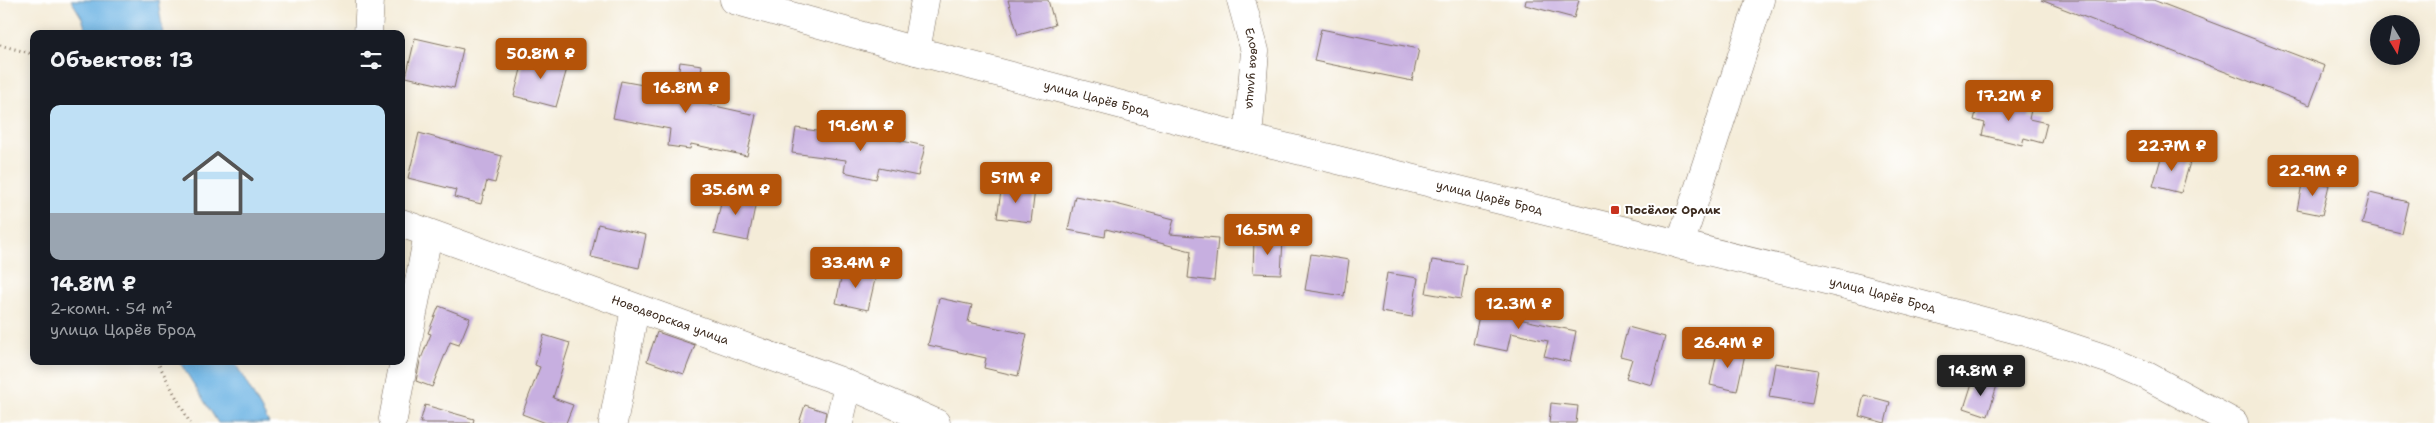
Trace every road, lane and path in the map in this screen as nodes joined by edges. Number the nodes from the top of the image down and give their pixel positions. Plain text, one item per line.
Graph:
1 (370, 0) edge
2 (734, 0) edge
3 (925, 0) edge
4 (1241, 0) edge
5 (1760, 0) edge
6 (368, 30) edge
7 (0, 45) edge
8 (916, 51) junction
9 (30, 53) edge
10 (1248, 138) junction
11 (405, 225) edge
12 (428, 234) junction
13 (1680, 245) junction
14 (635, 309) junction
15 (405, 356) edge
16 (158, 365) edge
17 (403, 365) edge
18 (848, 385) junction
19 (393, 419) dead end
20 (190, 423) edge
21 (613, 423) edge
22 (838, 423) edge
23 (936, 423) edge
24 (2234, 423) edge

1 - 6 street
2 - 8 street, улица Царёв Брод
3 - 8 street
4 - 10 street, Еловая улица
5 - 13 street
7 - 9 path
8 - 10 street, улица Царёв Брод
10 - 13 street, улица Царёв Брод
11 - 12 street, Новодворская улица
12 - 14 street, Новодворская улица
12 - 15 street
13 - 24 street, улица Царёв Брод
14 - 18 street, Новодворская улица
14 - 21 street
16 - 20 path
17 - 19 street
18 - 22 street
18 - 23 street, Новодворская улица

